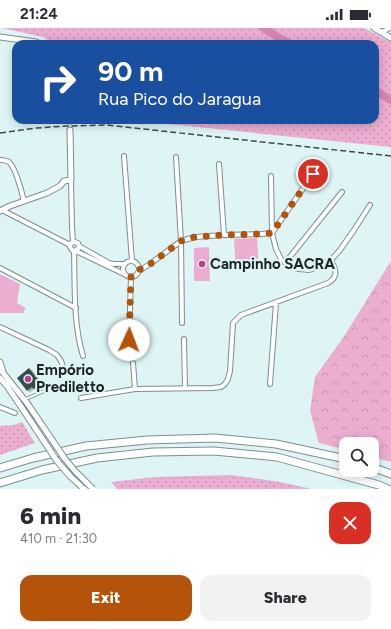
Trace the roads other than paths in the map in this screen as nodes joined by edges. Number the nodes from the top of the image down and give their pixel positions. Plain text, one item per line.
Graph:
1 (374, 28) edge
2 (390, 28) edge
3 (381, 32) junction
4 (0, 37) edge
5 (391, 38) edge
6 (22, 40) edge
7 (70, 130) tunnel mouth
8 (124, 156) dead end
9 (176, 157) dead end
10 (0, 160) edge
11 (219, 164) dead end
12 (313, 174) dead end
13 (271, 176) dead end
14 (70, 180) junction
15 (342, 192) dead end
16 (24, 201) junction
17 (370, 205) dead end
18 (1, 210) edge
19 (272, 233) junction
20 (224, 235) junction
21 (181, 241) junction
22 (71, 243) junction
23 (79, 246) junction
24 (75, 251) junction
25 (331, 260) junction
26 (132, 261) junction
27 (285, 263) junction
28 (125, 264) junction
29 (0, 268) edge
30 (139, 270) junction
31 (124, 274) junction
32 (131, 277) junction
33 (276, 303) junction
34 (76, 308) junction
35 (182, 323) dead end
36 (0, 327) edge
37 (184, 339) dead end
38 (129, 340) dead end
39 (83, 356) dead end
40 (0, 362) edge
41 (133, 363) dead end
42 (2, 371) edge
43 (65, 372) dead end
44 (0, 378) edge
45 (270, 384) dead end
46 (185, 388) junction
47 (135, 389) junction
48 (44, 390) dead end
49 (81, 398) dead end
50 (26, 401) junction
51 (0, 407) edge
52 (15, 412) dead end
53 (339, 458) edge
54 (0, 468) edge
55 (379, 470) edge
56 (391, 474) edge
57 (0, 483) edge
58 (84, 489) edge
59 (93, 489) edge
60 (388, 489) edge

1 - 3 street
2 - 3 street
3 - 5 street
4 - 6 street
7 - 14 street
8 - 26 street
9 - 21 street
10 - 16 street
11 - 20 street
12 - 19 street
13 - 19 street
14 - 16 street
14 - 22 street
15 - 27 street
16 - 18 street
17 - 25 street
18 - 22 street
19 - 20 street
19 - 27 street
20 - 21 street
21 - 30 street
21 - 35 street
22 - 23 street
22 - 24 street
23 - 24 street
23 - 28 street
24 - 31 street
24 - 34 street
25 - 27 street
25 - 33 street
26 - 28 street
26 - 30 street
28 - 31 street
29 - 34 street
30 - 32 street
31 - 32 street
32 - 38 street
33 - 45 street
33 - 46 street
34 - 39 street
36 - 43 street
37 - 46 street
40 - 42 street
41 - 47 street
42 - 50 street
44 - 58 street, bridge
46 - 47 street
47 - 49 street
48 - 50 lane
50 - 59 street, bridge
51 - 52 street
53 - 54 highway
55 - 56 highway
57 - 60 highway

